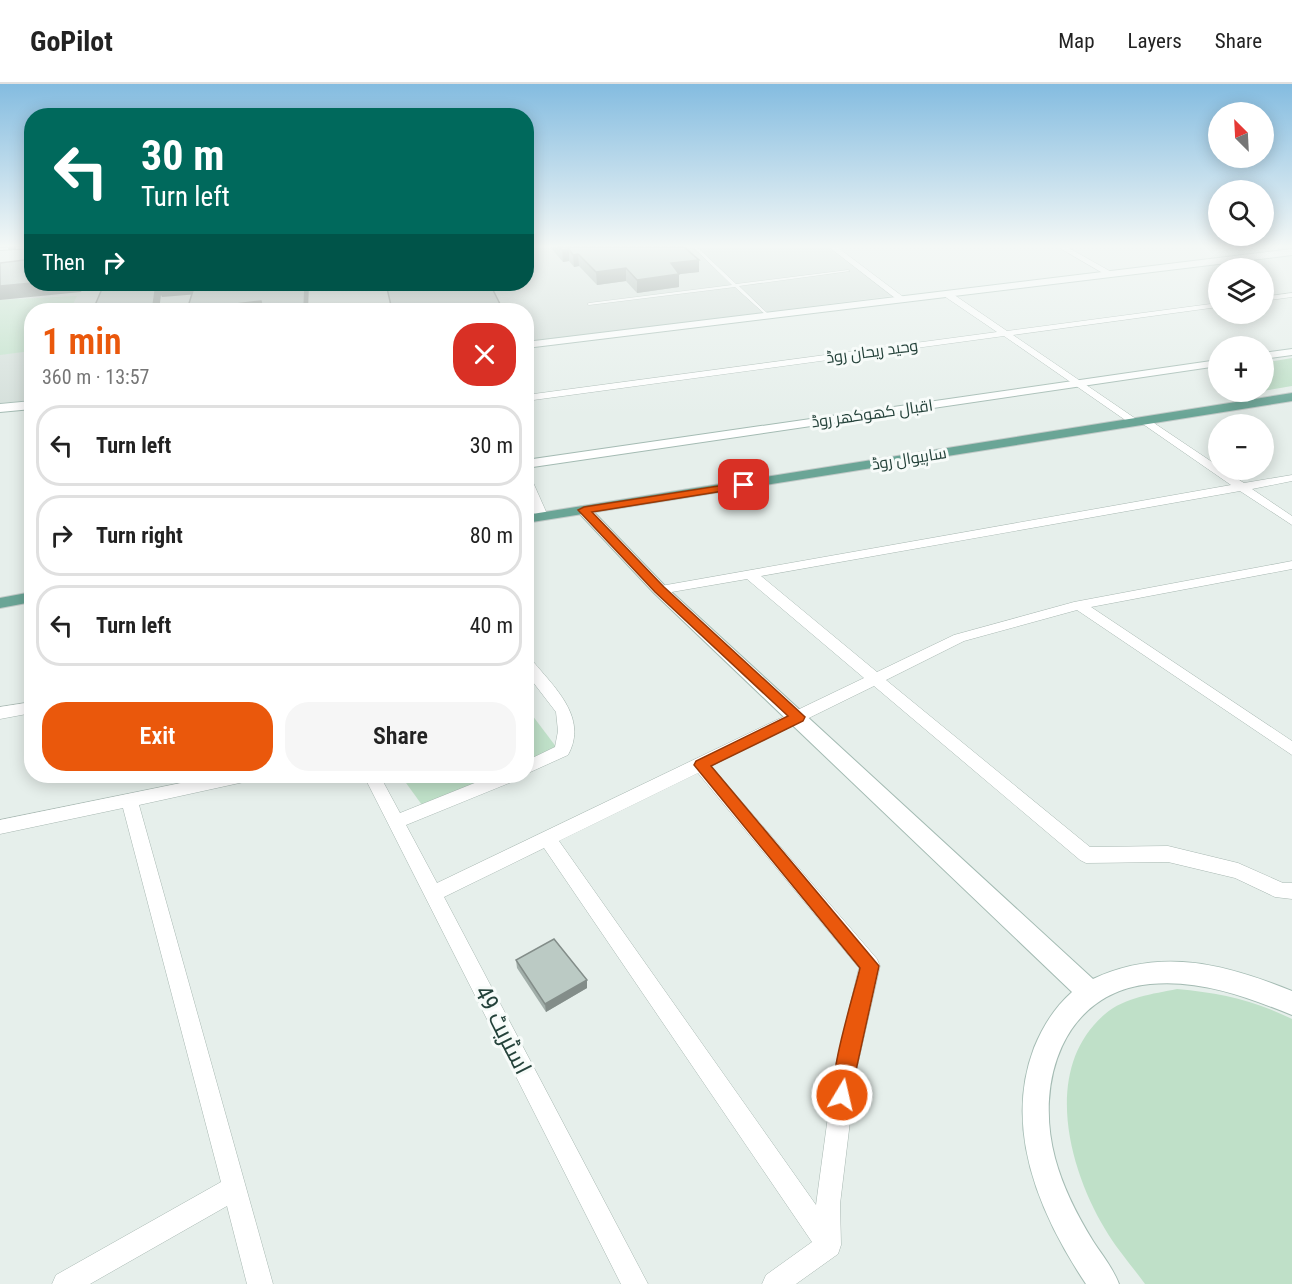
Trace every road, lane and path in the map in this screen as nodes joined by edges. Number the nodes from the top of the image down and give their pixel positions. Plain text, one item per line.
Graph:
1 (597, 303) edge
2 (754, 303) edge
3 (868, 303) edge
4 (959, 303) edge
5 (589, 304) dead end
6 (1208, 306) edge
7 (767, 315) junction
8 (1001, 333) junction
9 (534, 344) edge
10 (1292, 352) edge
11 (1274, 354) edge
12 (1208, 364) edge
13 (1076, 383) junction
14 (534, 397) edge
15 (1292, 397) edge
16 (24, 406) edge
17 (0, 408) edge
18 (1139, 422) junction
19 (534, 463) edge
20 (1292, 478) edge
21 (1238, 486) junction
22 (534, 498) edge
23 (584, 510) junction
24 (542, 516) junction
25 (534, 518) edge
26 (1292, 521) edge
27 (1292, 565) edge
28 (750, 574) junction
29 (660, 590) junction
30 (24, 598) edge
31 (0, 603) edge
32 (1079, 605) junction
33 (534, 672) edge
34 (875, 678) junction
35 (24, 708) edge
36 (0, 713) edge
37 (798, 717) junction
38 (1288, 743) edge
39 (534, 764) edge
40 (701, 765) junction
41 (210, 783) edge
42 (376, 783) edge
43 (491, 783) edge
44 (129, 800) junction
45 (396, 822) junction
46 (0, 827) edge
47 (547, 838) junction
48 (1292, 891) edge
49 (433, 894) junction
50 (1090, 993) junction
51 (1292, 1004) edge
52 (234, 1188) junction
53 (829, 1245) junction
54 (65, 1284) edge
55 (260, 1284) edge
56 (635, 1284) edge
57 (776, 1284) edge
58 (1104, 1284) edge

1 - 5 lane
2 - 7 lane
3 - 7 street
4 - 8 street
6 - 8 street, وحید ریحان روڈ
7 - 9 street
8 - 13 street
8 - 14 street, وحید ریحان روڈ
10 - 11 street
12 - 13 street, اقبال کھوکھر روڈ
13 - 18 street
13 - 19 street, اقبال کھوکھر روڈ
15 - 18 main road, ساہیوال روڈ
16 - 17 street
18 - 21 street
18 - 23 main road, ساہیوال روڈ
20 - 21 street
21 - 26 street
21 - 28 street
22 - 24 street
23 - 24 main road, ساہیوال روڈ
23 - 29 street
24 - 25 main road, ساہیوال روڈ
27 - 32 street
28 - 29 street
28 - 34 street
29 - 37 street
30 - 31 main road
32 - 34 street
32 - 38 street
33 - 39 street
34 - 37 street
34 - 48 street
35 - 36 street
37 - 40 street
37 - 50 street
40 - 47 street
40 - 53 street
41 - 44 street
42 - 45 street, اسٹریٹ 49
43 - 45 street
44 - 46 street
44 - 52 street
45 - 49 street, اسٹریٹ 49
47 - 49 street
47 - 53 street
49 - 56 street, اسٹریٹ 49
50 - 51 street
50 - 58 street
52 - 54 street
52 - 55 street
53 - 57 street

